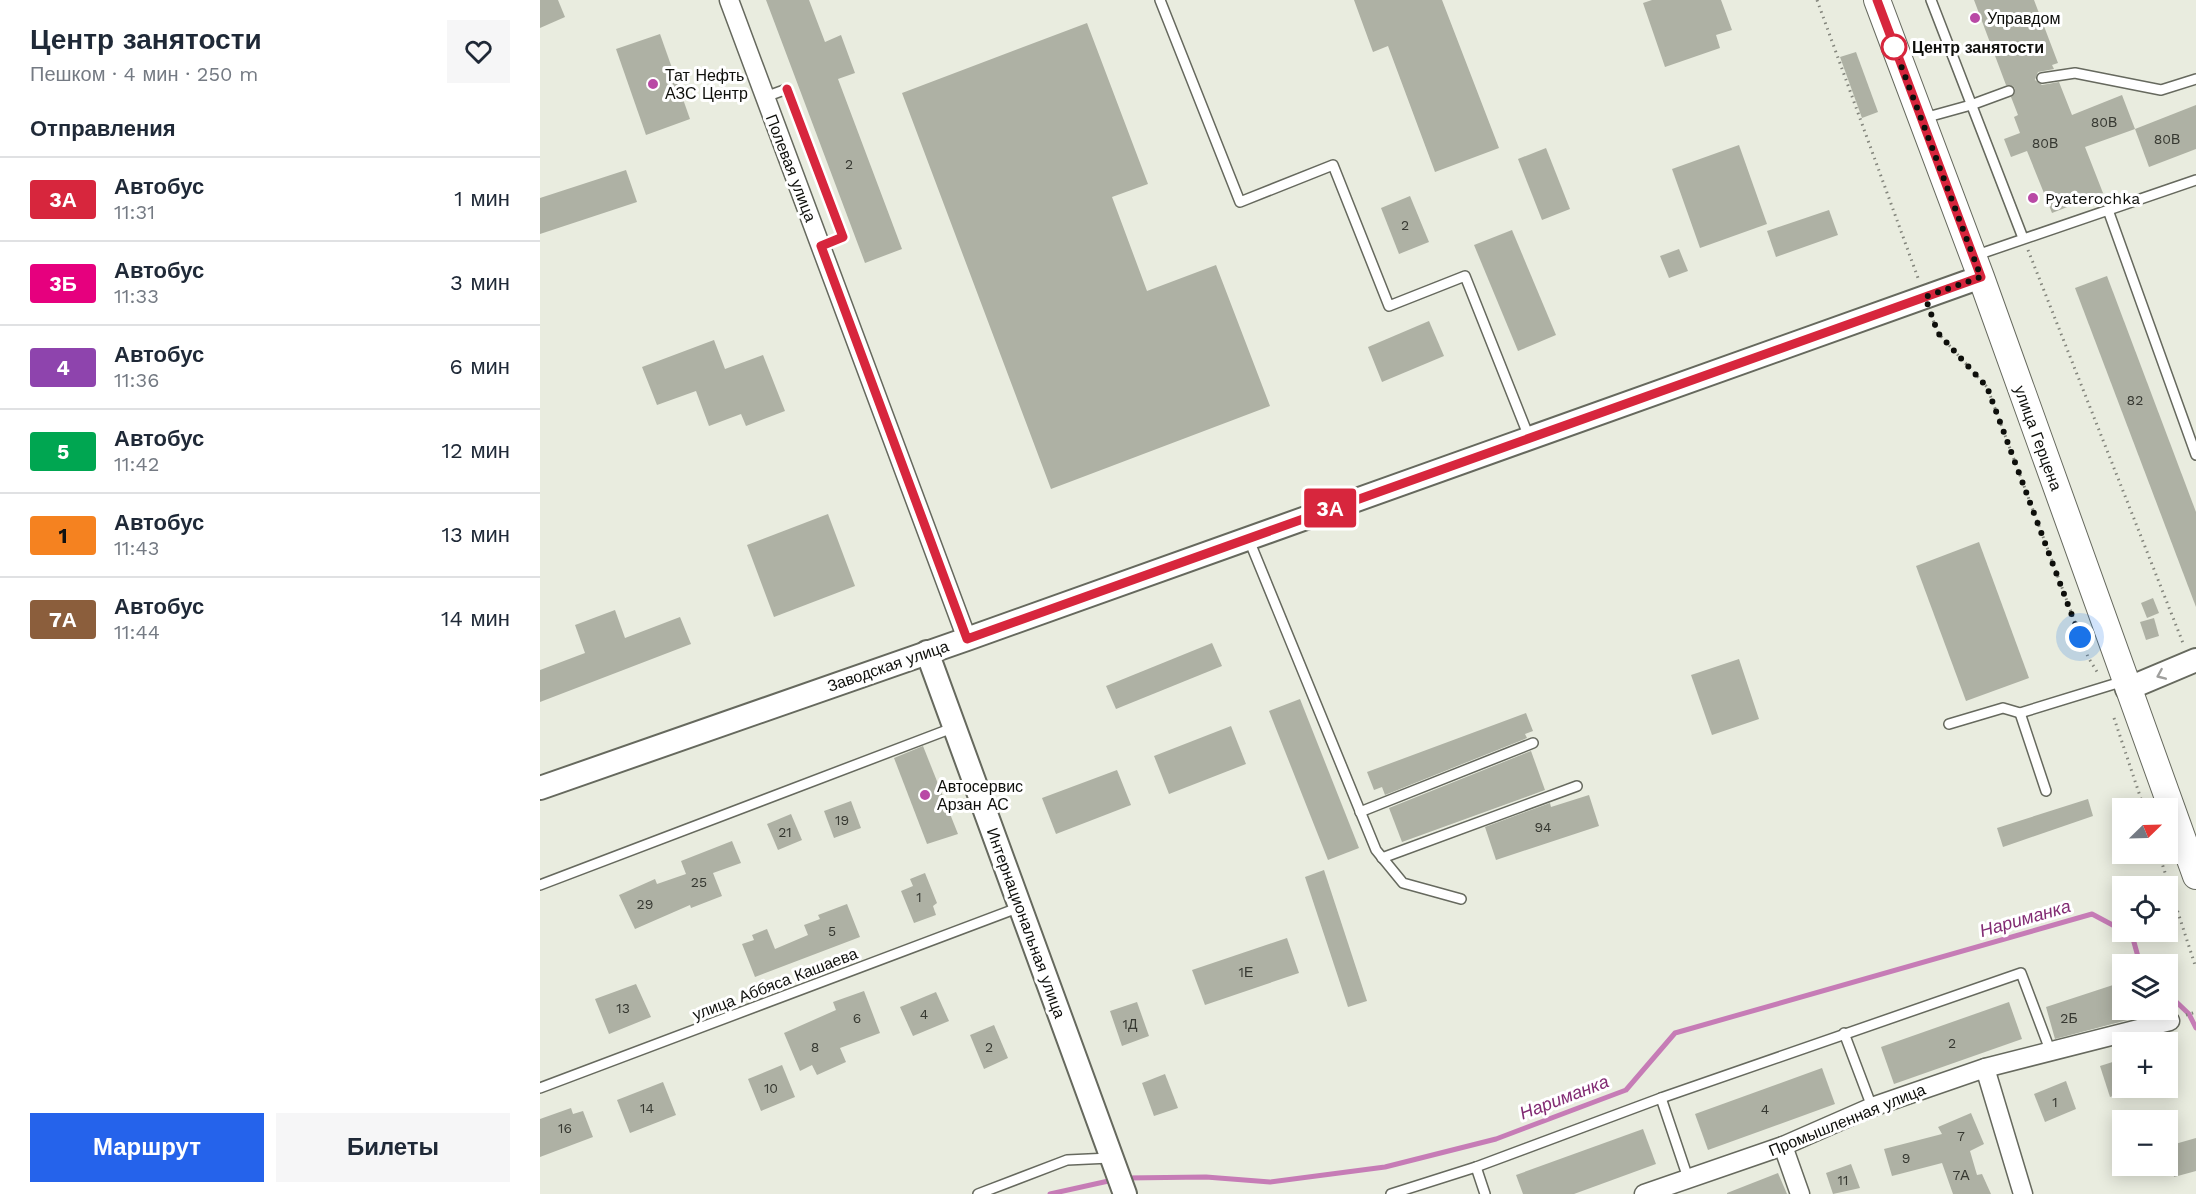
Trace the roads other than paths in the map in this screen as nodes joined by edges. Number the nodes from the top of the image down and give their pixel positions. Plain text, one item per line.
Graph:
1 (729, 0) edge
2 (1160, 0) edge
3 (1877, 0) edge
4 (1931, 0) edge
5 (2042, 78) dead end
6 (2196, 79) edge
7 (2009, 91) dead end
8 (1971, 105) junction
9 (1921, 118) junction
10 (2196, 180) edge
11 (2108, 210) junction
12 (2023, 238) junction
13 (1977, 267) junction
14 (1529, 437) junction
15 (2196, 455) edge
16 (1248, 537) junction
17 (967, 639) junction
18 (927, 652) junction
19 (2193, 661) edge
20 (2118, 686) junction
21 (2020, 713) junction
22 (1949, 724) dead end
23 (954, 728) junction
24 (1533, 743) dead end
25 (1577, 786) dead end
26 (540, 788) edge
27 (2046, 791) dead end
28 (1360, 812) junction
29 (1382, 858) junction
30 (2196, 876) edge
31 (540, 885) edge
32 (1461, 899) dead end
33 (1020, 908) junction
34 (2170, 1021) dead end
35 (1844, 1033) junction
36 (2050, 1050) junction
37 (1985, 1068) junction
38 (540, 1088) edge
39 (1661, 1098) junction
40 (1872, 1107) junction
41 (1783, 1146) junction
42 (1112, 1158) junction
43 (1476, 1167) junction
44 (1688, 1178) junction
45 (1125, 1193) edge
46 (978, 1194) edge
47 (1391, 1194) edge
48 (1485, 1194) edge
49 (1644, 1194) edge
50 (1800, 1194) edge
51 (2024, 1194) edge

1 - 17 street, Полевая улица
2 - 14 lane
3 - 9 main road, улица Герцена
4 - 8 lane
5 - 6 lane
7 - 8 lane
8 - 9 lane
8 - 12 lane
9 - 13 main road, улица Герцена
10 - 11 lane
11 - 12 lane
11 - 15 lane
12 - 13 lane
13 - 14 street, Заводская улица
13 - 20 main road, улица Герцена
14 - 16 street, Заводская улица
16 - 17 street, Заводская улица
16 - 28 lane
17 - 18 street, Заводская улица
18 - 23 street, Интернациональная улица
18 - 26 street, Заводская улица
19 -> 20 street
20 - 21 lane
20 - 30 main road, улица Герцена
21 - 22 lane
21 - 27 lane
23 - 31 lane
23 - 33 street, Интернациональная улица
24 - 28 lane
25 - 29 lane
28 - 29 lane
29 - 32 lane
33 - 38 lane, улица Аббяса Кашаева
33 - 42 street, Интернациональная улица
34 - 36 street, Промышленная улица
35 - 36 lane
35 - 39 lane
35 - 40 lane
36 - 37 street, Промышленная улица
37 - 40 street, Промышленная улица
37 - 51 street
39 - 43 lane
39 - 44 lane
40 - 41 street, Промышленная улица
41 - 44 street, Промышленная улица
41 - 50 street
42 - 45 street, Интернациональная улица
42 - 46 lane
43 - 47 lane
43 - 48 lane
44 - 49 street, Промышленная улица

